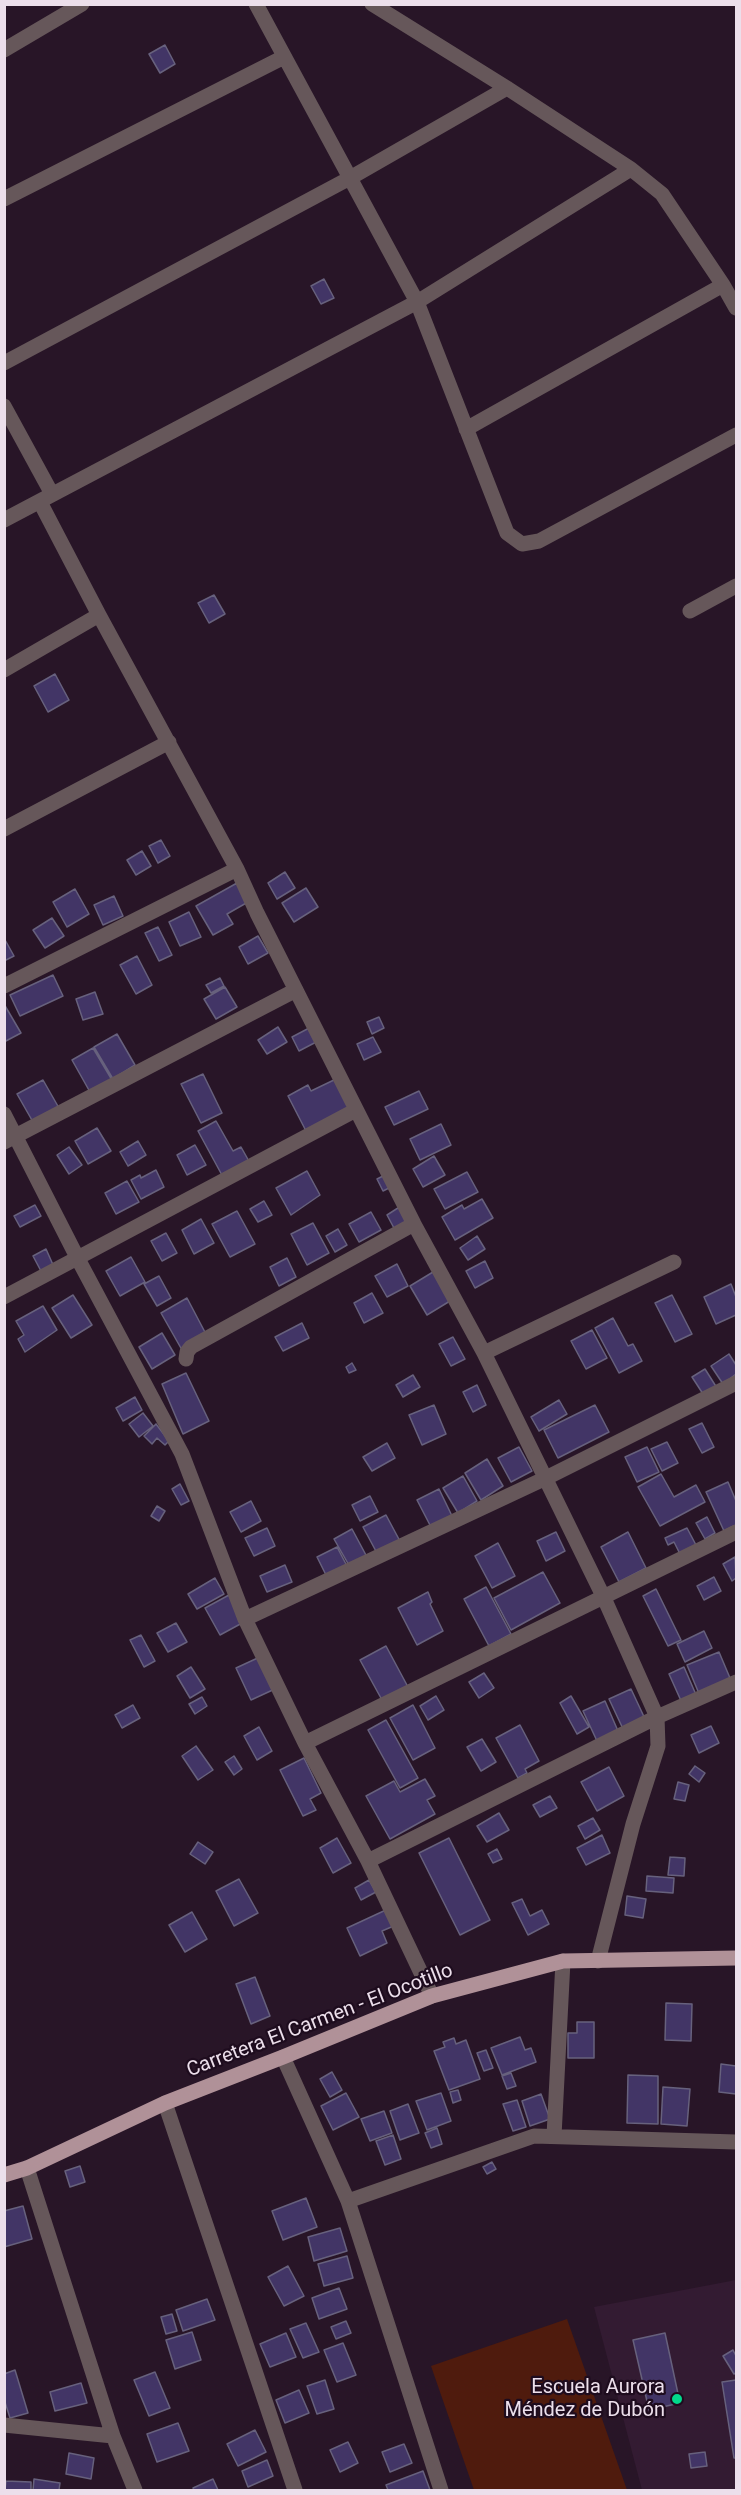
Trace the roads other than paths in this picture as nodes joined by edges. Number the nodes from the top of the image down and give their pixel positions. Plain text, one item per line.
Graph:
1 (82, 4) edge
2 (256, 4) edge
3 (372, 4) edge
4 (4, 50) edge
5 (284, 57) junction
6 (507, 88) junction
7 (631, 169) junction
8 (350, 178) junction
9 (4, 199) edge
10 (723, 285) junction
11 (417, 302) junction
12 (736, 309) edge
13 (4, 363) edge
14 (4, 406) edge
15 (466, 429) junction
16 (736, 435) edge
17 (46, 498) junction
18 (4, 520) edge
19 (736, 586) edge
20 (690, 611) dead end
21 (99, 615) junction
22 (4, 670) edge
23 (168, 742) junction
24 (4, 829) edge
25 (237, 869) junction
26 (4, 986) edge
27 (296, 990) junction
28 (356, 1110) junction
29 (4, 1114) edge
30 (10, 1139) edge
31 (414, 1224) junction
32 (78, 1259) junction
33 (674, 1262) dead end
34 (4, 1297) edge
35 (484, 1353) junction
36 (186, 1359) dead end
37 (736, 1383) edge
38 (546, 1478) junction
39 (736, 1532) edge
40 (604, 1598) junction
41 (245, 1619) junction
42 (736, 1682) edge
43 (657, 1717) junction
44 (305, 1743) junction
45 (368, 1861) junction
46 (736, 1958) edge
47 (598, 1961) junction
48 (563, 1962) junction
49 (432, 1995) junction
50 (283, 2057) junction
51 (165, 2103) junction
52 (554, 2136) junction
53 (736, 2142) edge
54 (27, 2168) junction
55 (4, 2175) edge
56 (348, 2201) junction
57 (4, 2425) edge
58 (113, 2436) junction
59 (135, 2490) edge
60 (295, 2490) edge
61 (441, 2490) edge

1 - 4 street
2 - 5 street
3 - 6 street
5 - 8 street
5 - 9 street
6 - 7 street
6 - 8 street
7 - 10 street
7 - 11 street
8 - 11 street
8 - 13 street
10 - 12 street
10 - 15 street
11 - 15 street
11 - 17 street
14 - 17 street
15 - 16 street
17 - 18 street
17 - 21 street
19 - 20 street
21 - 22 street
21 - 23 street
23 - 24 street
23 - 25 street
25 - 26 street
25 - 27 street
27 - 28 street
27 - 30 street
28 - 31 street
28 - 32 street
29 - 30 street
30 - 32 street
31 - 35 street
31 - 36 street
32 - 34 street
32 - 41 street
33 - 35 street
35 - 38 street
37 - 38 street
38 - 40 street
38 - 41 street
39 - 40 street
40 - 43 street
40 - 44 street
41 - 44 street
42 - 43 street
43 - 45 street
43 - 47 street
44 - 45 street
45 - 49 street
46 - 47 main road, Carretera El Carmen - El Ocotillo
47 - 48 main road, Carretera El Carmen - El Ocotillo
48 - 49 main road, Carretera El Carmen - El Ocotillo
48 - 52 street
49 - 50 main road, Carretera El Carmen - El Ocotillo
50 - 51 main road, Carretera El Carmen - El Ocotillo
50 - 56 street
51 - 54 main road, Carretera El Carmen - El Ocotillo
51 - 60 street
52 - 53 street
52 - 56 street
54 - 55 main road, Carretera El Carmen - El Ocotillo
54 - 58 street
56 - 61 street
57 - 58 street
58 - 59 street

